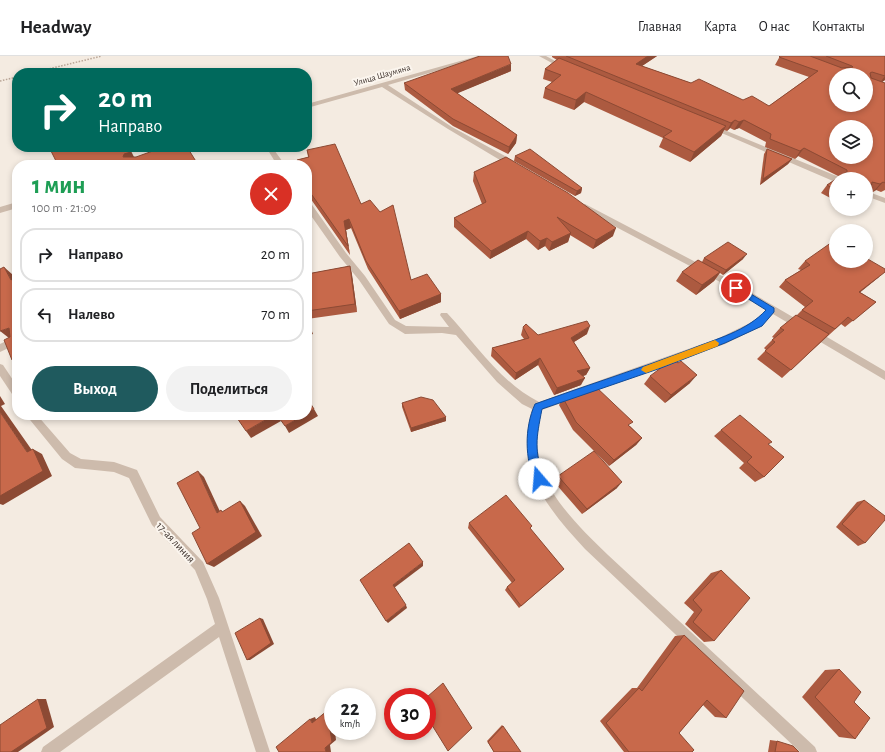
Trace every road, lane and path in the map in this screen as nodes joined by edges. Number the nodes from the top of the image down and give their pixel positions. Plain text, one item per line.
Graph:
1 (102, 56) edge
2 (485, 56) edge
3 (542, 56) edge
4 (53, 68) edge
5 (572, 70) edge
6 (12, 78) edge
7 (0, 81) edge
8 (384, 85) junction
9 (312, 105) edge
10 (704, 124) edge
11 (520, 169) edge
12 (829, 176) edge
13 (873, 196) edge
14 (885, 201) edge
15 (575, 202) edge
16 (12, 206) edge
17 (0, 210) edge
18 (312, 211) edge
19 (772, 310) junction
20 (444, 315) dead end
21 (460, 332) junction
22 (12, 342) edge
23 (0, 348) edge
24 (0, 368) edge
25 (885, 376) edge
26 (12, 386) edge
27 (538, 407) junction
28 (35, 420) edge
29 (222, 627) junction
30 (48, 752) edge
31 (263, 752) edge
32 (810, 752) edge

1 - 4 path
2 - 8 street, Улица Шаумяна
3 - 5 street
6 - 7 path
8 - 9 street, Улица Шаумяна
8 - 11 street
10 - 12 street
13 - 14 street
15 - 19 street
16 - 17 street
18 - 21 street
19 - 25 street
19 - 27 street
20 - 21 street
21 - 27 street
22 - 23 street
24 - 26 street
27 - 32 street
28 - 29 street, 17-ая линия
29 - 30 street
29 - 31 street, 17-ая линия

